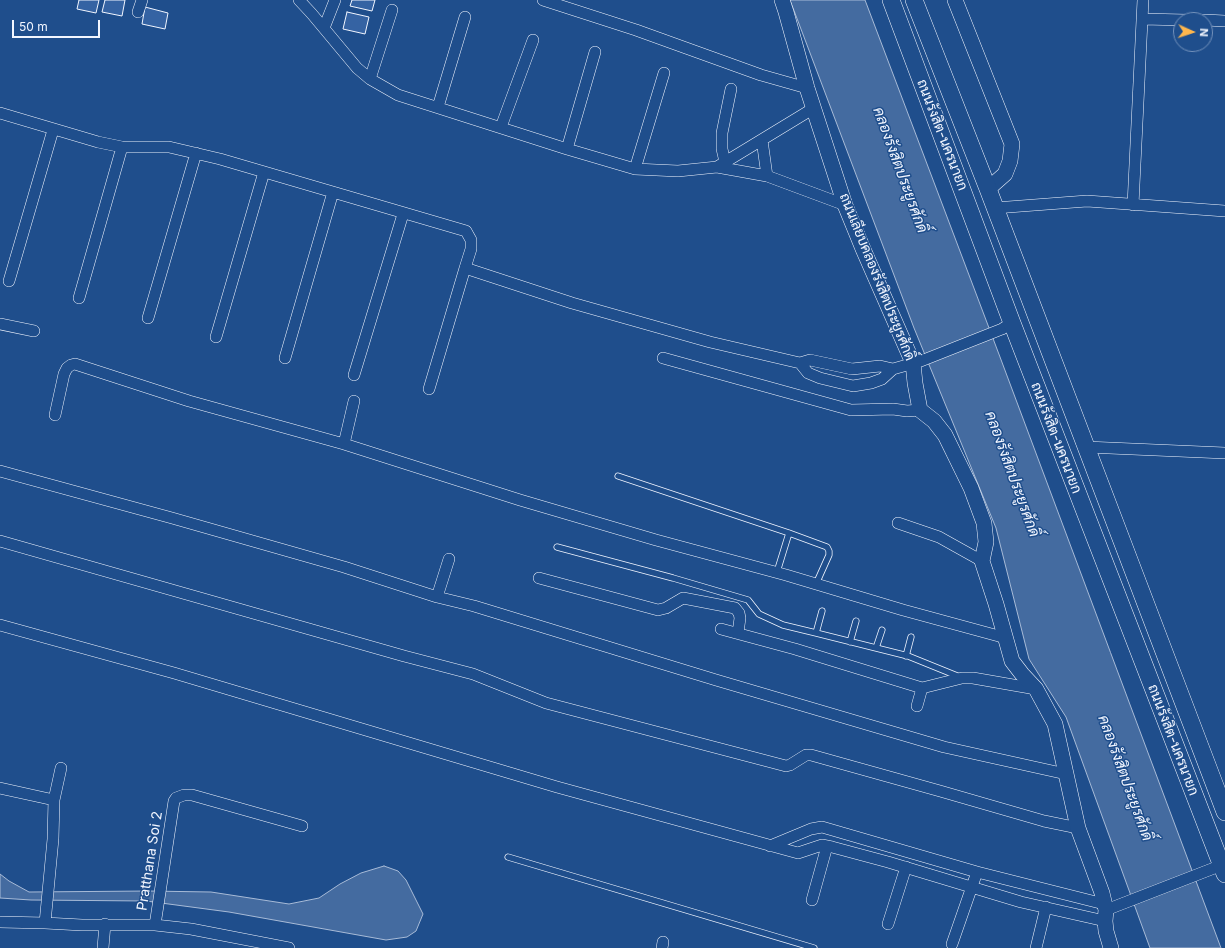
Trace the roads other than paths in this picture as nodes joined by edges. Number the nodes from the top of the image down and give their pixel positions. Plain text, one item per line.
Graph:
1 (142, 0) edge
2 (299, 0) edge
3 (335, 0) edge
4 (543, 0) edge
5 (782, 0) edge
6 (891, 0) edge
7 (914, 0) edge
8 (956, 0) edge
9 (1143, 0) edge
10 (392, 10) dead end
11 (138, 12) dead end
12 (465, 17) dead end
13 (1142, 19) junction
14 (1173, 20) edge
15 (1213, 20) edge
16 (1225, 21) edge
17 (324, 28) junction
18 (533, 40) dead end
19 (594, 52) dead end
20 (664, 73) dead end
21 (370, 79) junction
22 (807, 88) junction
23 (731, 89) dead end
24 (438, 107) junction
25 (814, 108) junction
26 (0, 113) edge
27 (501, 127) junction
28 (53, 130) junction
29 (762, 140) junction
30 (122, 147) junction
31 (567, 149) junction
32 (196, 153) junction
33 (721, 165) junction
34 (635, 169) junction
35 (264, 172) junction
36 (767, 176) junction
37 (988, 189) junction
38 (333, 192) junction
39 (846, 205) junction
40 (1133, 205) junction
41 (995, 208) junction
42 (1225, 211) edge
43 (403, 214) junction
44 (466, 268) junction
45 (9, 281) dead end
46 (79, 298) dead end
47 (148, 318) dead end
48 (0, 324) edge
49 (1007, 326) junction
50 (34, 331) dead end
51 (216, 337) dead end
52 (285, 358) dead end
53 (663, 358) dead end
54 (917, 362) junction
55 (800, 363) junction
56 (892, 369) junction
57 (354, 375) dead end
58 (429, 389) dead end
59 (354, 401) dead end
60 (920, 410) junction
61 (55, 415) dead end
62 (344, 444) junction
63 (1086, 447) junction
64 (1225, 453) edge
65 (0, 471) edge
66 (618, 476) dead end
67 (898, 523) dead end
68 (789, 534) junction
69 (0, 541) edge
70 (557, 547) dead end
71 (449, 559) dead end
72 (982, 561) junction
73 (777, 572) junction
74 (540, 578) dead end
75 (816, 584) junction
76 (437, 597) junction
77 (822, 610) dead end
78 (856, 621) dead end
79 (0, 625) edge
80 (721, 629) dead end
81 (882, 630) dead end
82 (738, 633) junction
83 (816, 633) junction
84 (911, 637) dead end
85 (1006, 638) junction
86 (850, 642) junction
87 (876, 648) junction
88 (906, 656) junction
89 (962, 678) junction
90 (922, 688) junction
91 (1036, 689) junction
92 (917, 706) dead end
93 (61, 768) dead end
94 (1066, 774) junction
95 (0, 788) edge
96 (54, 800) junction
97 (1225, 812) edge
98 (302, 826) dead end
99 (1078, 828) junction
100 (770, 846) junction
101 (827, 846) junction
102 (508, 857) dead end
103 (906, 867) junction
104 (1220, 870) edge
105 (977, 872) junction
106 (971, 888) junction
107 (812, 900) dead end
108 (1046, 908) junction
109 (1105, 912) junction
110 (0, 922) edge
111 (45, 923) junction
112 (105, 924) junction
113 (888, 924) dead end
114 (155, 925) junction
115 (952, 944) dead end
116 (103, 948) edge
117 (289, 948) edge
118 (814, 948) edge
119 (1036, 948) edge
120 (1111, 948) edge

1 - 11 street
2 - 17 street
3 - 17 street
4 - 22 street
5 - 22 street, ถนนเลียบคลองรังสิตประยูรศักดิ์
6 - 49 main road, ถนนรังสิต-นครนายก
7 - 37 main road, ถนนรังสิต-นครนายก
8 - 37 street
9 - 13 street
10 - 21 street
12 - 24 street
13 - 14 street
13 - 40 street
15 - 16 street
17 - 21 street
18 - 27 street
19 - 31 street
20 - 34 street
21 - 24 street
22 - 25 street, ถนนเลียบคลองรังสิตประยูรศักดิ์
23 - 33 street
24 - 27 street
25 - 29 street
25 - 39 street, ถนนเลียบคลองรังสิตประยูรศักดิ์
26 - 28 street
27 - 31 street
28 - 30 street
28 - 45 street
29 - 33 street
29 - 36 street
30 - 32 street
30 - 46 street
31 - 34 street
32 - 35 street
32 - 47 street
33 - 34 street
33 - 36 street
35 - 38 street
35 - 51 street
36 - 39 street
37 - 41 main road, ถนนรังสิต-นครนายก
38 - 43 street
38 - 52 street
39 - 54 street, ถนนเลียบคลองรังสิตประยูรศักดิ์
40 - 41 street
40 - 42 street
41 - 63 main road, ถนนรังสิต-นครนายก
43 - 44 street
43 - 57 street
44 - 55 street
44 - 58 street
48 - 50 street
49 - 54 street
49 - 104 main road, ถนนรังสิต-นครนายก
53 - 60 street
54 - 56 street
54 - 60 street, ถนนเลียบคลองรังสิตประยูรศักดิ์
55 - 56 street
55 - 56 street
59 - 62 street
60 - 72 street
61 - 62 street
62 - 73 street
63 - 64 street
63 - 97 main road, ถนนรังสิต-นครนายก
65 - 76 street
66 - 68 lane
67 - 72 street
68 - 73 lane
68 - 75 lane
69 - 99 street
70 - 83 lane
71 - 76 street
72 - 85 street
73 - 75 street
74 - 82 street
75 - 85 street
76 - 94 street
77 - 83 lane
78 - 86 lane
79 - 100 street
80 - 82 street
81 - 87 lane
82 - 90 street
83 - 86 lane
84 - 88 lane
85 - 91 street
86 - 87 lane
87 - 88 lane
88 - 89 lane
89 - 90 street
89 - 91 street
90 - 92 street
91 - 94 street
93 - 96 street
94 - 99 street
95 - 96 street
96 - 111 street
98 - 114 street, Pratthana Soi 2
99 - 109 street
100 - 101 street
100 - 105 street
101 - 103 street
101 - 107 street
102 - 118 lane
103 - 106 street
103 - 113 street
104 - 109 street
105 - 106 street
105 - 109 street
106 - 108 street
106 - 115 street
108 - 109 street
108 - 119 street
109 - 120 street
110 - 111 street
111 - 112 street
112 - 114 street
112 - 116 street
114 - 117 street

